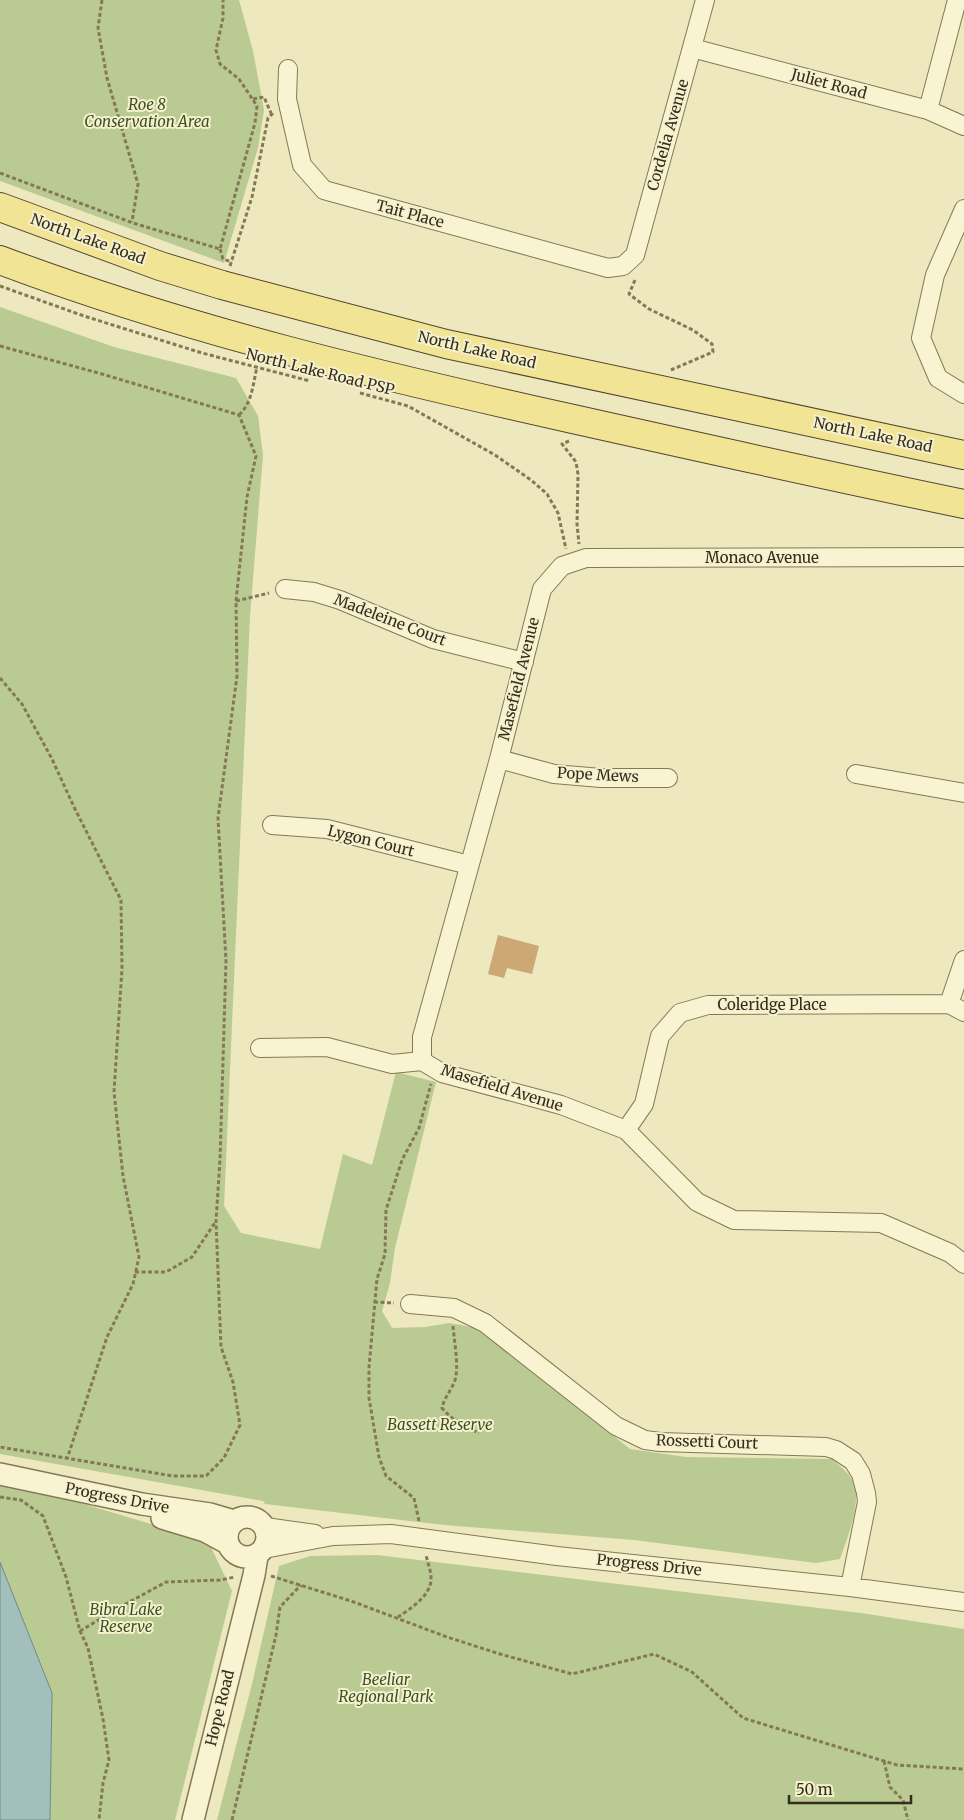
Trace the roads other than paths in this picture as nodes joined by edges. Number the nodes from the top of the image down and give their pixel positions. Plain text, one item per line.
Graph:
1 (705, 0) edge
2 (957, 0) edge
3 (692, 48) junction
4 (288, 69) dead end
5 (928, 110) junction
6 (964, 126) edge
7 (0, 207) edge
8 (964, 209) edge
9 (0, 260) edge
10 (630, 271) joint
11 (964, 394) edge
12 (964, 454) edge
13 (964, 504) edge
14 (964, 557) edge
15 (571, 563) joint
16 (286, 589) road end
17 (524, 662) junction
18 (499, 759) junction
19 (856, 774) dead end
20 (668, 778) dead end
21 (964, 793) edge
22 (272, 825) dead end
23 (469, 865) junction
24 (964, 960) edge
25 (957, 1008) edge
26 (260, 1048) dead end
27 (429, 1065) junction
28 (626, 1130) junction
29 (964, 1264) edge
30 (410, 1304) dead end
31 (0, 1474) edge
32 (0, 1486) edge
33 (234, 1521) junction
34 (265, 1527) junction
35 (333, 1536) junction
36 (231, 1549) junction
37 (258, 1560) junction
38 (850, 1587) junction
39 (248, 1595) junction
40 (964, 1602) edge
41 (193, 1820) edge

1 - 3 street, Cordelia Avenue
2 - 5 street
3 - 5 street, Juliet Road
3 - 10 street, Cordelia Avenue
4 - 10 street, Tait Place
5 - 6 street, Juliet Road
7 - 12 main road, North Lake Road
8 - 11 street
9 - 13 main road
14 - 15 street, Monaco Avenue
15 - 17 street, Masefield Avenue
16 - 17 street, Madeleine Court
17 - 18 street, Masefield Avenue
18 - 20 street, Pope Mews
18 - 23 street, Masefield Avenue
19 - 21 street
22 - 23 street, Lygon Court
23 - 27 street, Masefield Avenue
24 - 25 street
25 - 28 street, Coleridge Place
26 - 27 street
27 - 28 street, Masefield Avenue
28 - 29 street, Masefield Avenue
30 - 38 street, Rossetti Court
31 - 33 street, Progress Drive
32 - 36 street, Progress Drive
33 - 34 street
33 - 36 street
34 - 35 street, Progress Drive
34 - 37 street
35 - 37 street, Progress Drive
35 - 38 street, Progress Drive
36 - 37 street
36 - 39 street
37 - 39 street, Hope Road
38 - 40 street, Progress Drive
39 - 41 street, Hope Road

